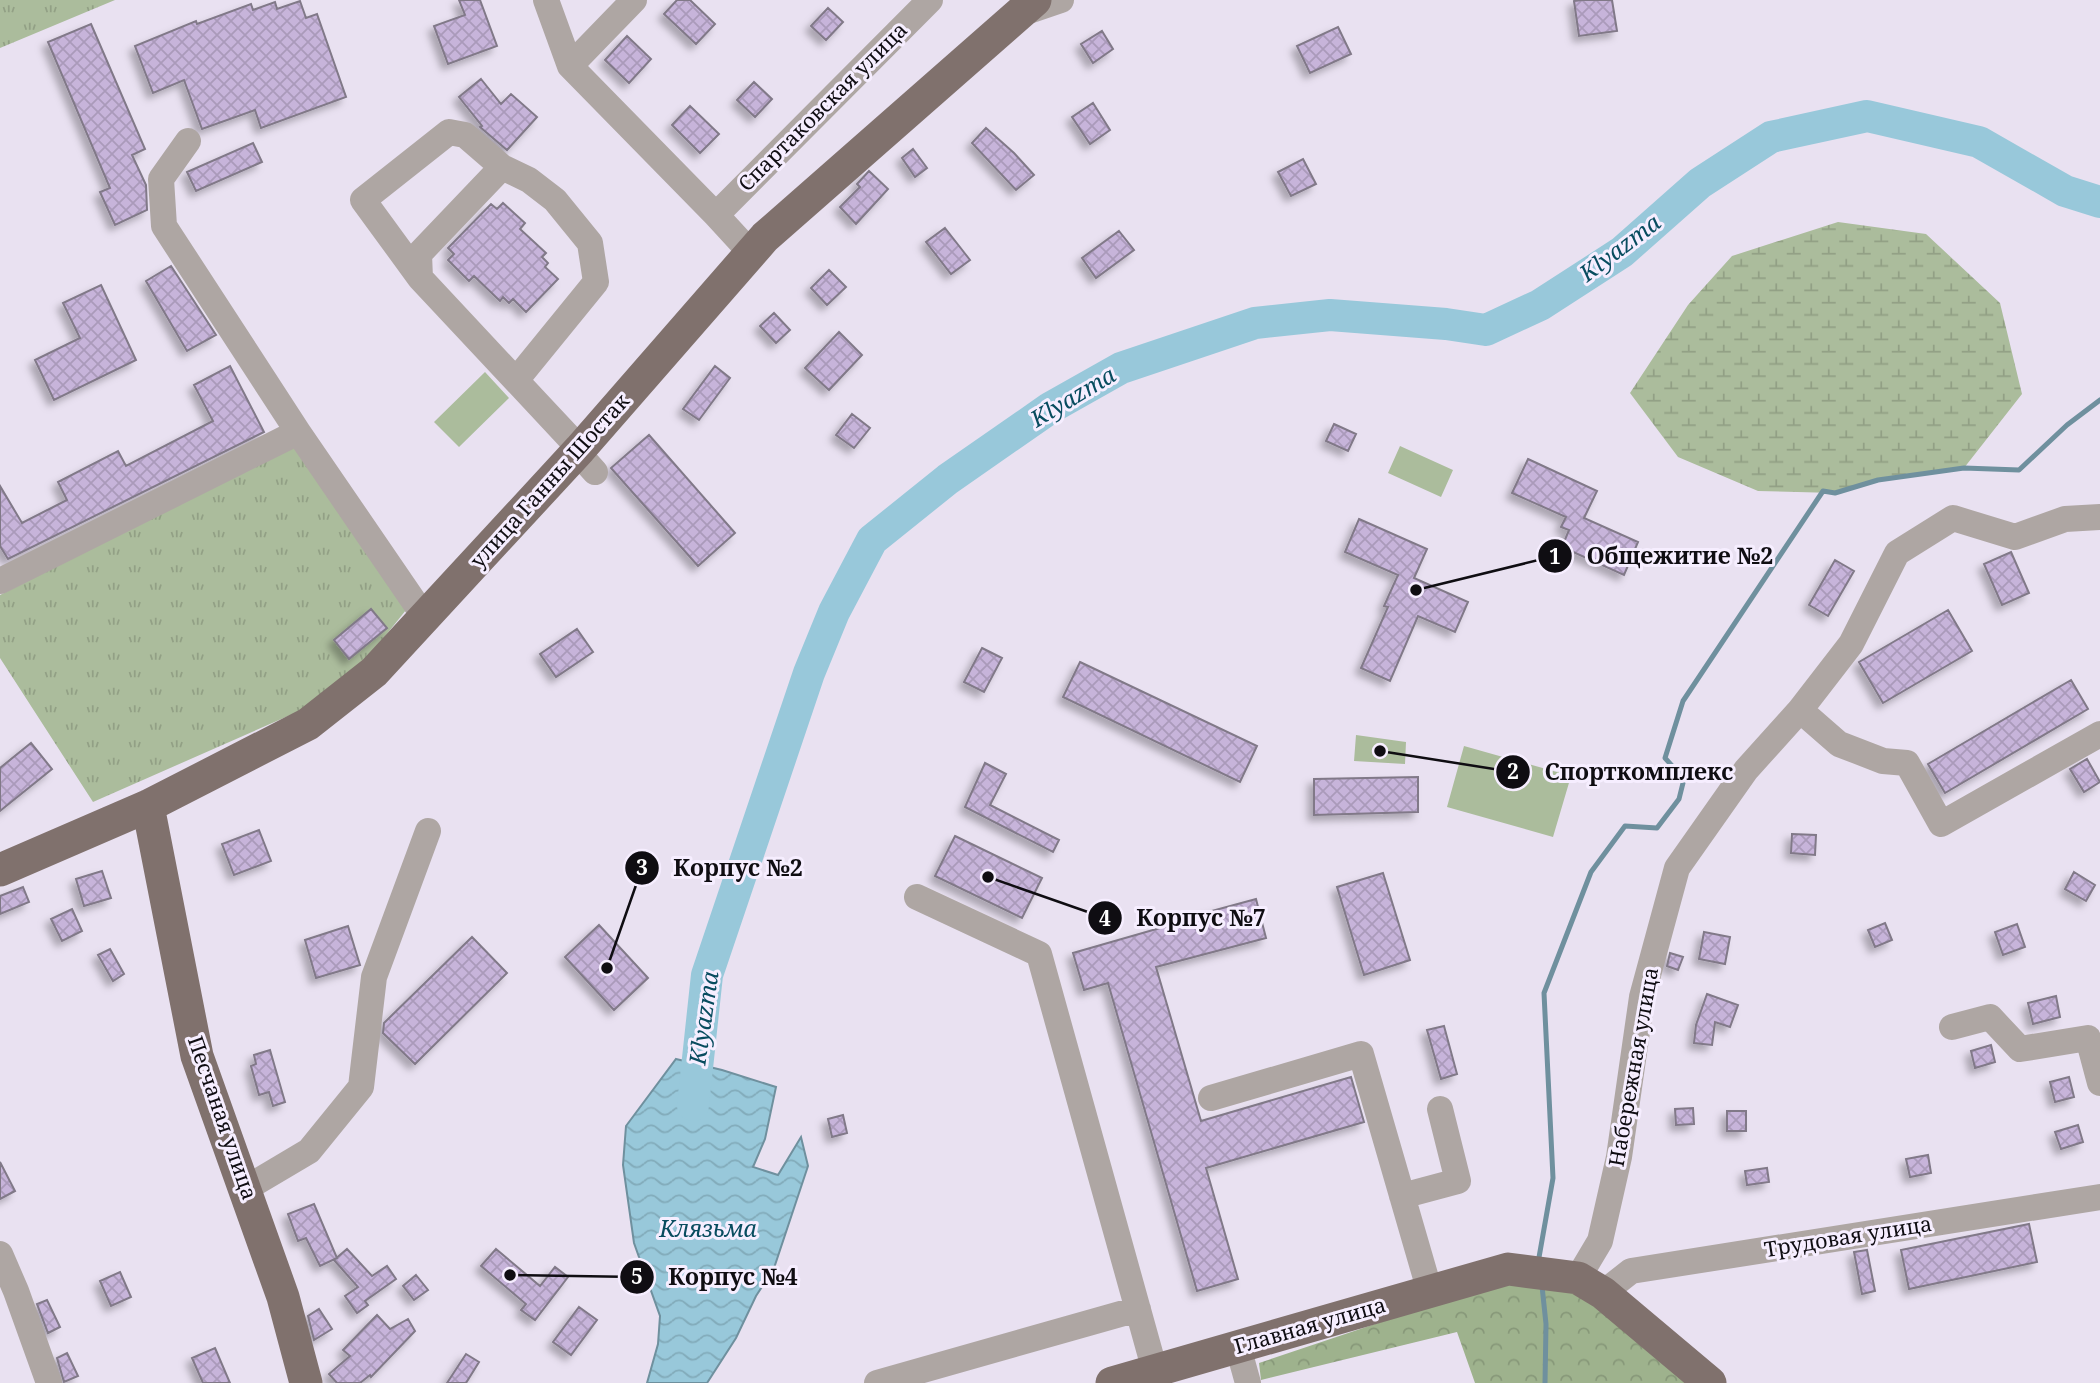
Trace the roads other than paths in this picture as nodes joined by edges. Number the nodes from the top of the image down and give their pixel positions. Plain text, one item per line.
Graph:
1 (546, 0) edge
2 (634, 0) edge
3 (930, 0) edge
4 (1061, 0) edge
5 (1027, 7) edge
6 (569, 66) junction
7 (188, 141) dead end
8 (502, 167) junction
9 (716, 215) junction
10 (751, 253) junction
11 (420, 278) junction
12 (517, 379) junction
13 (298, 432) junction
14 (584, 458) junction
15 (2100, 517) edge
16 (0, 581) edge
17 (426, 619) junction
18 (1800, 709) junction
19 (2100, 734) edge
20 (148, 806) junction
21 (428, 831) dead end
22 (0, 870) edge
23 (917, 897) dead end
24 (1952, 1027) dead end
25 (2100, 1083) edge
26 (1211, 1098) dead end
27 (1440, 1109) dead end
28 (245, 1189) junction
29 (1402, 1196) junction
30 (2100, 1197) edge
31 (0, 1254) edge
32 (1555, 1277) junction
33 (1430, 1292) junction
34 (1138, 1309) junction
35 (1238, 1347) junction
36 (1154, 1371) junction
37 (49, 1383) edge
38 (306, 1383) edge
39 (877, 1383) edge
40 (1112, 1383) edge
41 (1248, 1383) edge
42 (1710, 1383) edge

1 - 6 street
2 - 6 street
3 - 9 street, Спартаковская улица
4 - 5 street
5 - 10 main road, улица Ганны Шостак
6 - 9 street
7 - 13 street
8 - 11 street
8 - 11 street
8 - 12 street
9 - 10 street
10 - 14 main road, улица Ганны Шостак
11 - 12 street
12 - 14 street
13 - 16 street
13 - 17 street
14 - 17 main road, улица Ганны Шостак
15 - 18 street, Набережная улица
17 - 20 main road, улица Ганны Шостак
18 - 19 street
18 - 32 street, Набережная улица
20 - 22 main road, улица Ганны Шостак
20 - 28 main road, Песчаная улица
21 - 28 street
23 - 34 street
24 - 25 street
26 - 29 street
27 - 29 street
28 - 38 main road, Песчаная улица
29 - 33 street
30 - 32 street, Трудовая улица
31 - 37 street
32 - 33 main road, Главная улица
32 - 42 main road
33 - 35 main road, Главная улица
34 - 36 street
34 - 39 street
35 - 36 main road, Главная улица
35 - 41 street
36 - 40 main road, Главная улица

